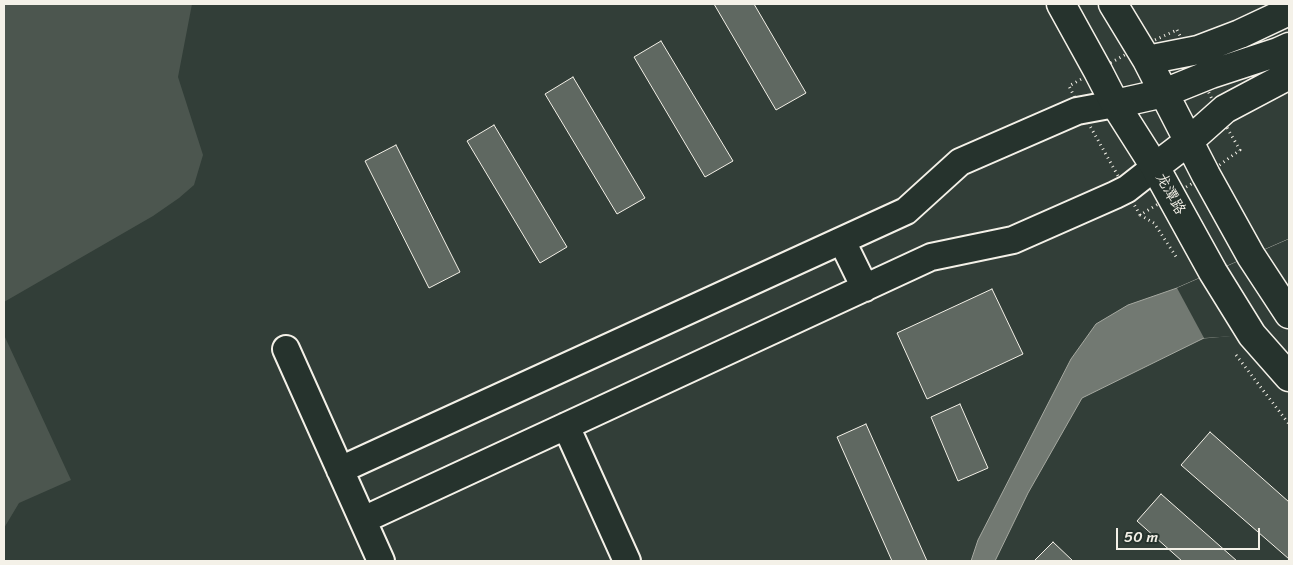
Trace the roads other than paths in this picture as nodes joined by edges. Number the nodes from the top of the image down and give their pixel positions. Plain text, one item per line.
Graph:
1 (1060, 4) edge
2 (1112, 4) edge
3 (1289, 11) edge
4 (1147, 60) junction
5 (1285, 62) edge
6 (1164, 93) junction
7 (1115, 104) junction
8 (1189, 141) junction
9 (1155, 167) junction
10 (842, 240) junction
11 (864, 288) junction
12 (1289, 314) edge
13 (286, 348) dead end
14 (1289, 377) edge
15 (566, 426) junction
16 (340, 470) junction
17 (363, 520) junction
18 (381, 561) edge
19 (627, 561) edge

1 - 7 main road, 龙潭路
2 - 4 main road
3 - 4 main road
4 - 6 main road
5 - 6 main road
5 - 8 main road
6 - 7 main road
6 - 8 main road
7 - 9 main road, 龙潭路
7 - 10 street
8 - 9 main road
8 - 12 main road
9 - 11 street
9 - 14 main road, 龙潭路
10 - 11 street
10 - 16 street
11 - 15 street
13 - 16 street
15 - 17 street
15 - 19 street
16 - 17 street
17 - 18 street

